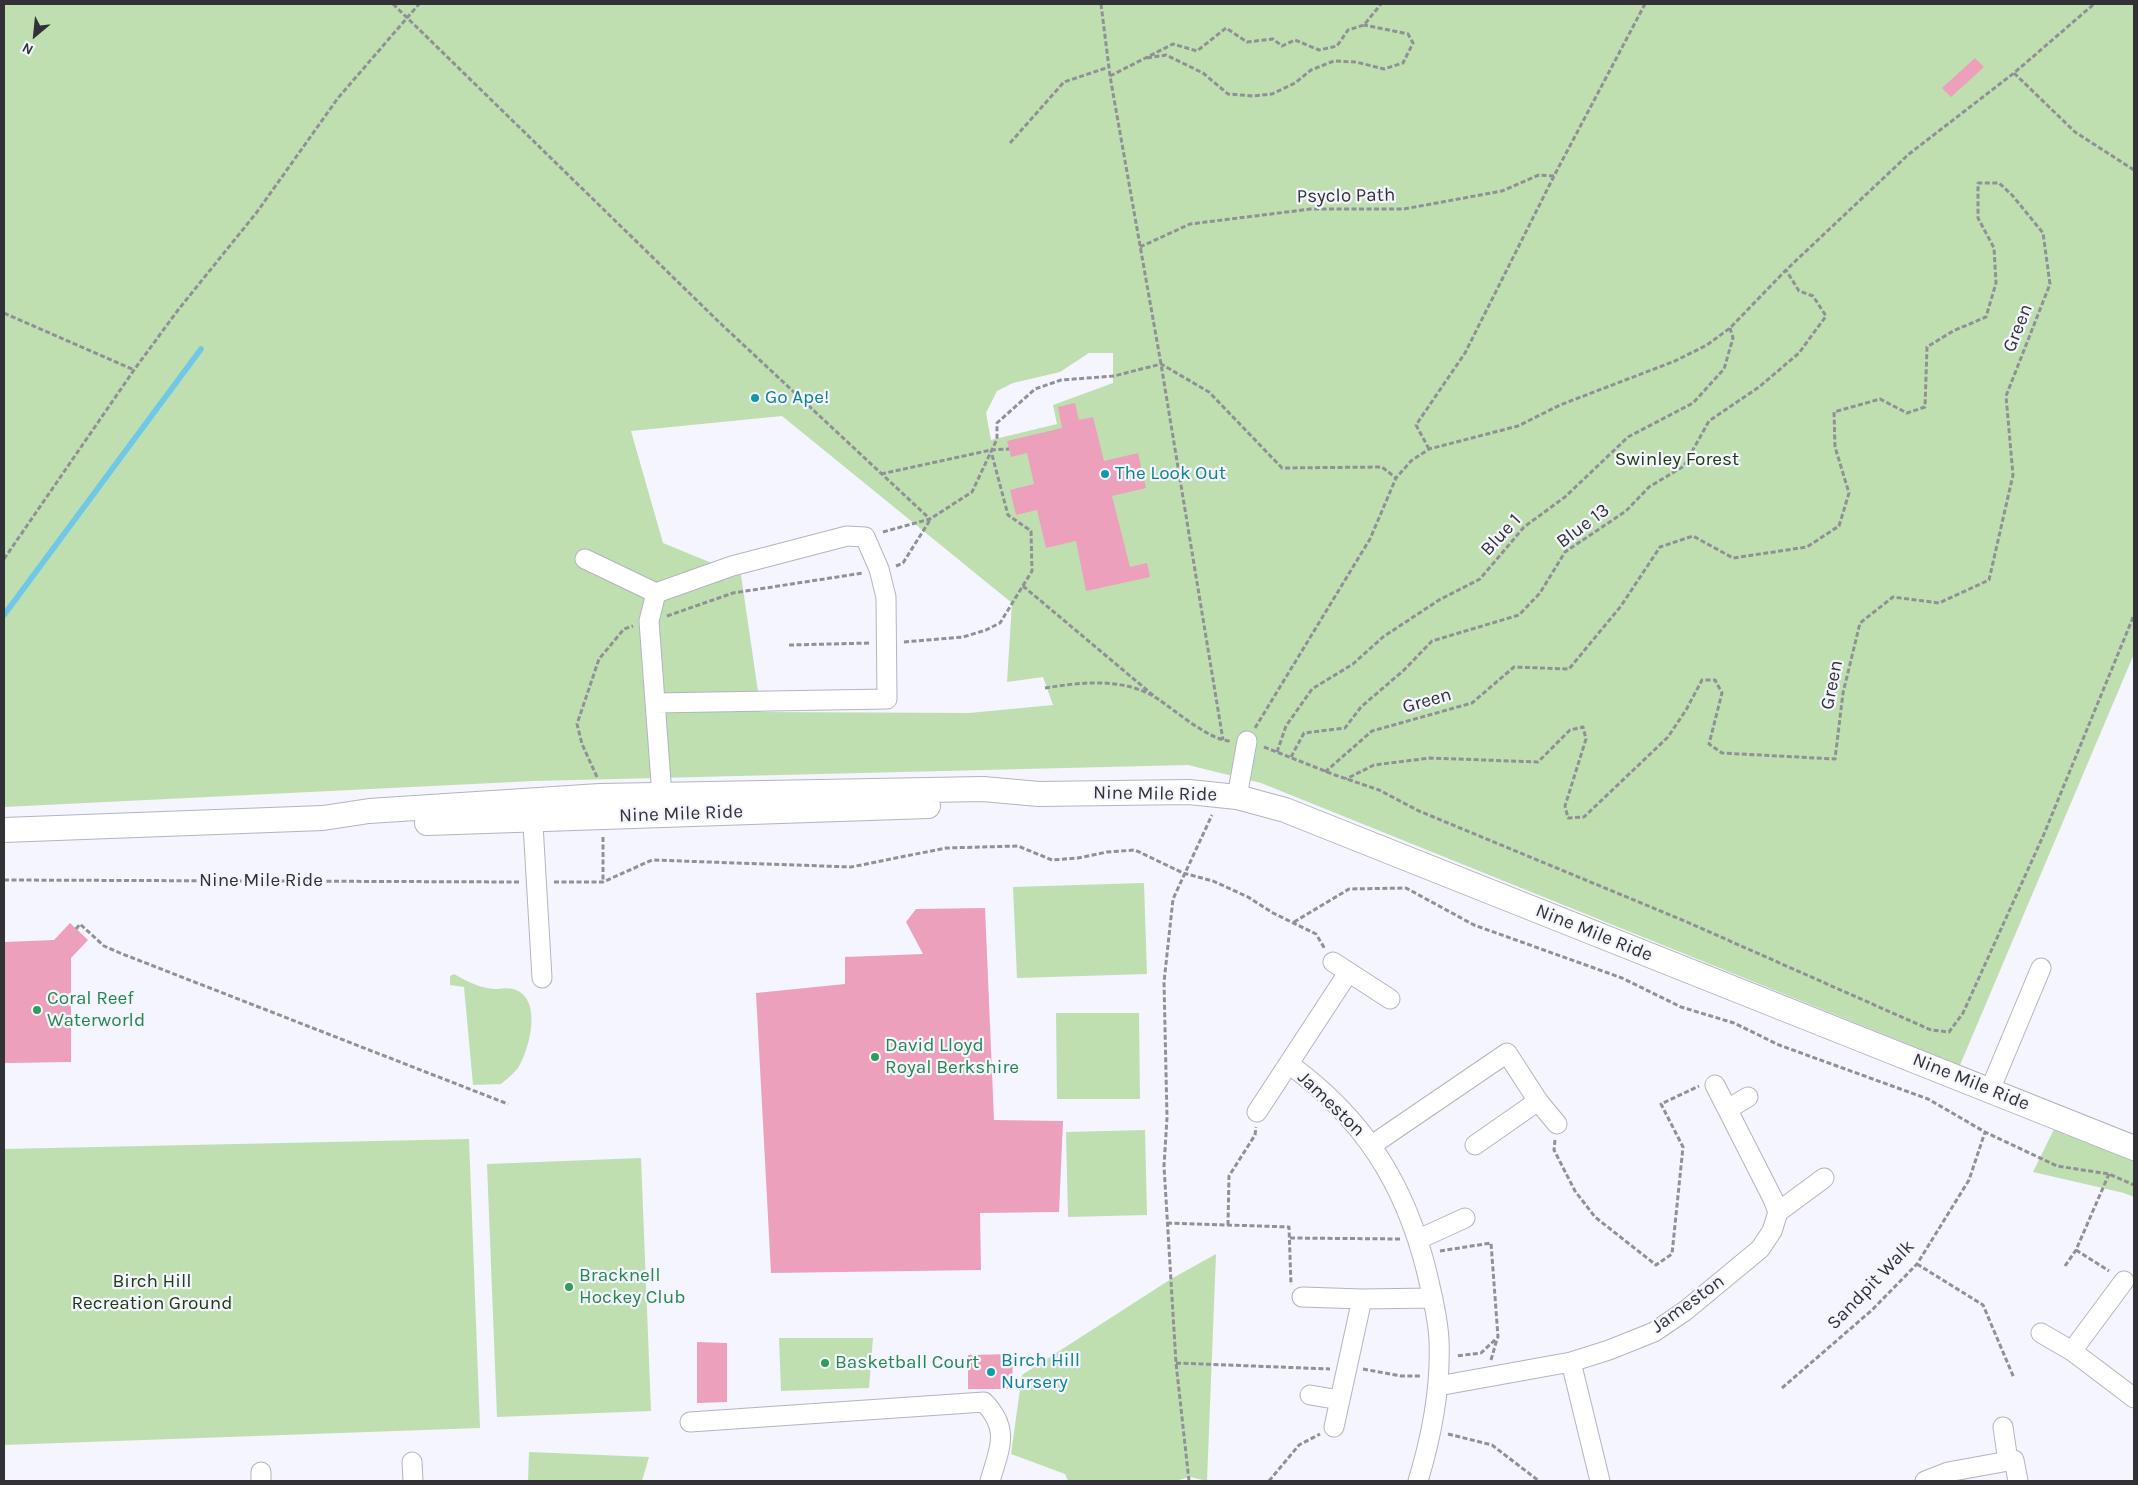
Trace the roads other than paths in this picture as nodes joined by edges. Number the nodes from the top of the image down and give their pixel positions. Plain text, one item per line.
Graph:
1 (585, 559) dead end
2 (656, 593) junction
3 (655, 702) junction
4 (1247, 741) road end
5 (1228, 795) junction
6 (663, 805) junction
7 (532, 810) junction
8 (4, 830) edge
9 (2040, 968) dead end
10 (542, 978) dead end
11 (1390, 999) dead end
12 (1289, 1064) junction
13 (1714, 1085) road end
14 (1990, 1090) junction
15 (1748, 1097) dead end
16 (1538, 1101) junction
17 (1728, 1109) junction
18 (1257, 1112) road end
19 (1557, 1124) road end
20 (1372, 1145) junction
21 (1475, 1145) dead end
22 (2134, 1148) edge
23 (1824, 1178) dead end
24 (1778, 1212) junction
25 (1465, 1218) dead end
26 (1420, 1246) junction
27 (2124, 1281) road end
28 (1302, 1298) road end
29 (1433, 1298) junction
30 (1362, 1299) junction
31 (2041, 1333) dead end
32 (2072, 1351) junction
33 (1570, 1362) junction
34 (1438, 1373) junction
35 (1310, 1395) dead end
36 (2134, 1398) edge
37 (1340, 1400) junction
38 (690, 1422) dead end
39 (1334, 1427) road end
40 (2003, 1427) dead end
41 (2008, 1461) junction
42 (412, 1462) dead end
43 (1919, 1478) edge
44 (413, 1481) edge
45 (990, 1481) edge
46 (1418, 1481) edge
47 (1600, 1481) edge
48 (2018, 1481) edge

1 - 2 street
2 - 3 street
2 - 3 street
3 - 6 street
4 - 5 street
5 - 6 main road, Nine Mile Ride
5 - 14 main road, Nine Mile Ride
6 - 7 main road, Nine Mile Ride
7 - 8 main road, Nine Mile Ride
7 - 10 street
9 - 14 street
11 - 12 street, Jameston
12 - 18 street, Jameston
12 - 20 street, Jameston
13 - 17 street
14 - 22 main road, Nine Mile Ride
15 - 17 street
16 - 19 street, Jameston
16 - 20 street, Jameston
16 - 21 street
17 - 24 street
20 - 26 street, Jameston
23 - 24 street
24 - 33 street, Jameston
25 - 26 street
26 - 29 street, Jameston
27 - 32 street
28 - 30 street
29 - 30 street
29 - 34 street, Jameston
30 - 37 street
31 - 32 street
32 - 36 street
33 - 34 street, Jameston
33 - 47 street
34 - 46 street, Jameston
35 - 37 street
37 - 39 street
38 - 45 street
40 - 41 street
41 - 43 street
41 - 48 street
42 - 44 street

